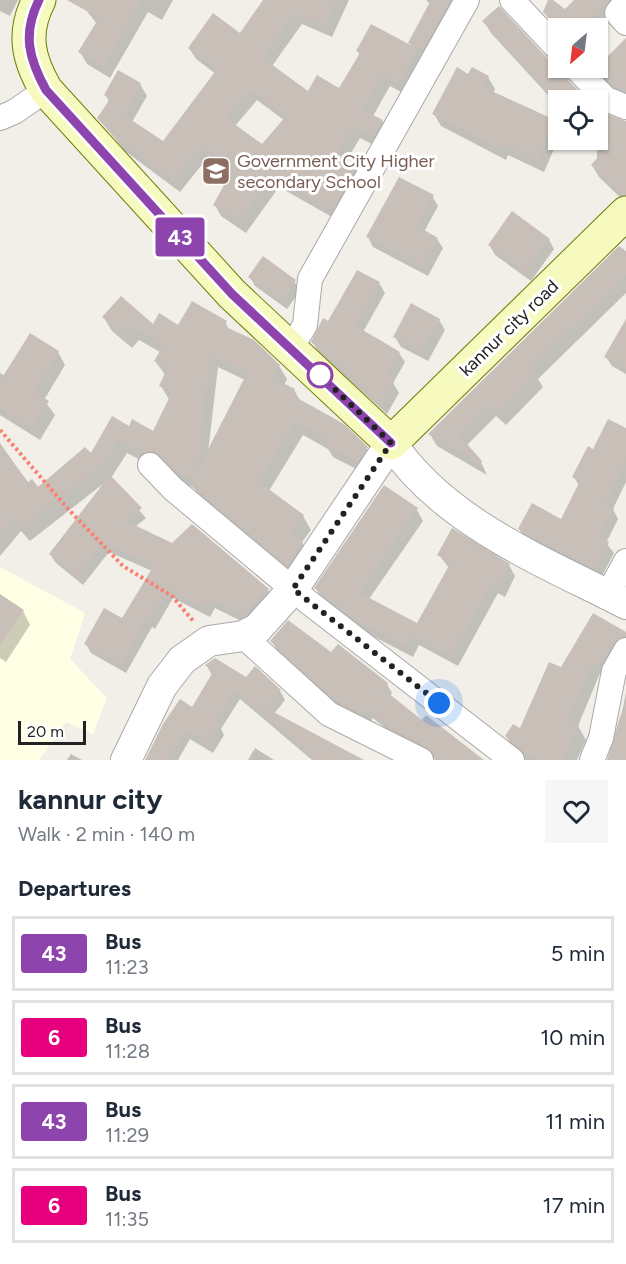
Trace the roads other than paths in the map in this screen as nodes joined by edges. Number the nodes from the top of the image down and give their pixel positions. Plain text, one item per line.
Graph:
1 (39, 0) edge
2 (467, 0) edge
3 (512, 0) edge
4 (626, 2) edge
5 (626, 23) edge
6 (548, 38) edge
7 (586, 78) edge
8 (46, 90) junction
9 (626, 107) edge
10 (0, 118) edge
11 (626, 213) edge
12 (291, 348) junction
13 (391, 443) junction
14 (150, 465) dead end
15 (626, 561) edge
16 (293, 589) junction
17 (617, 599) edge
18 (243, 636) junction
19 (626, 650) edge
20 (126, 760) edge
21 (421, 760) edge
22 (512, 760) edge
23 (592, 760) edge

1 - 8 main road
2 - 12 street
3 - 6 street
4 - 5 street
7 - 9 street
8 - 10 street
8 - 12 main road
11 - 13 main road, kannur city road
12 - 13 main road
13 - 16 street
13 - 17 street
14 - 16 street
15 - 17 street
16 - 18 street
16 - 22 street
18 - 20 street
18 - 21 street
19 - 23 street

